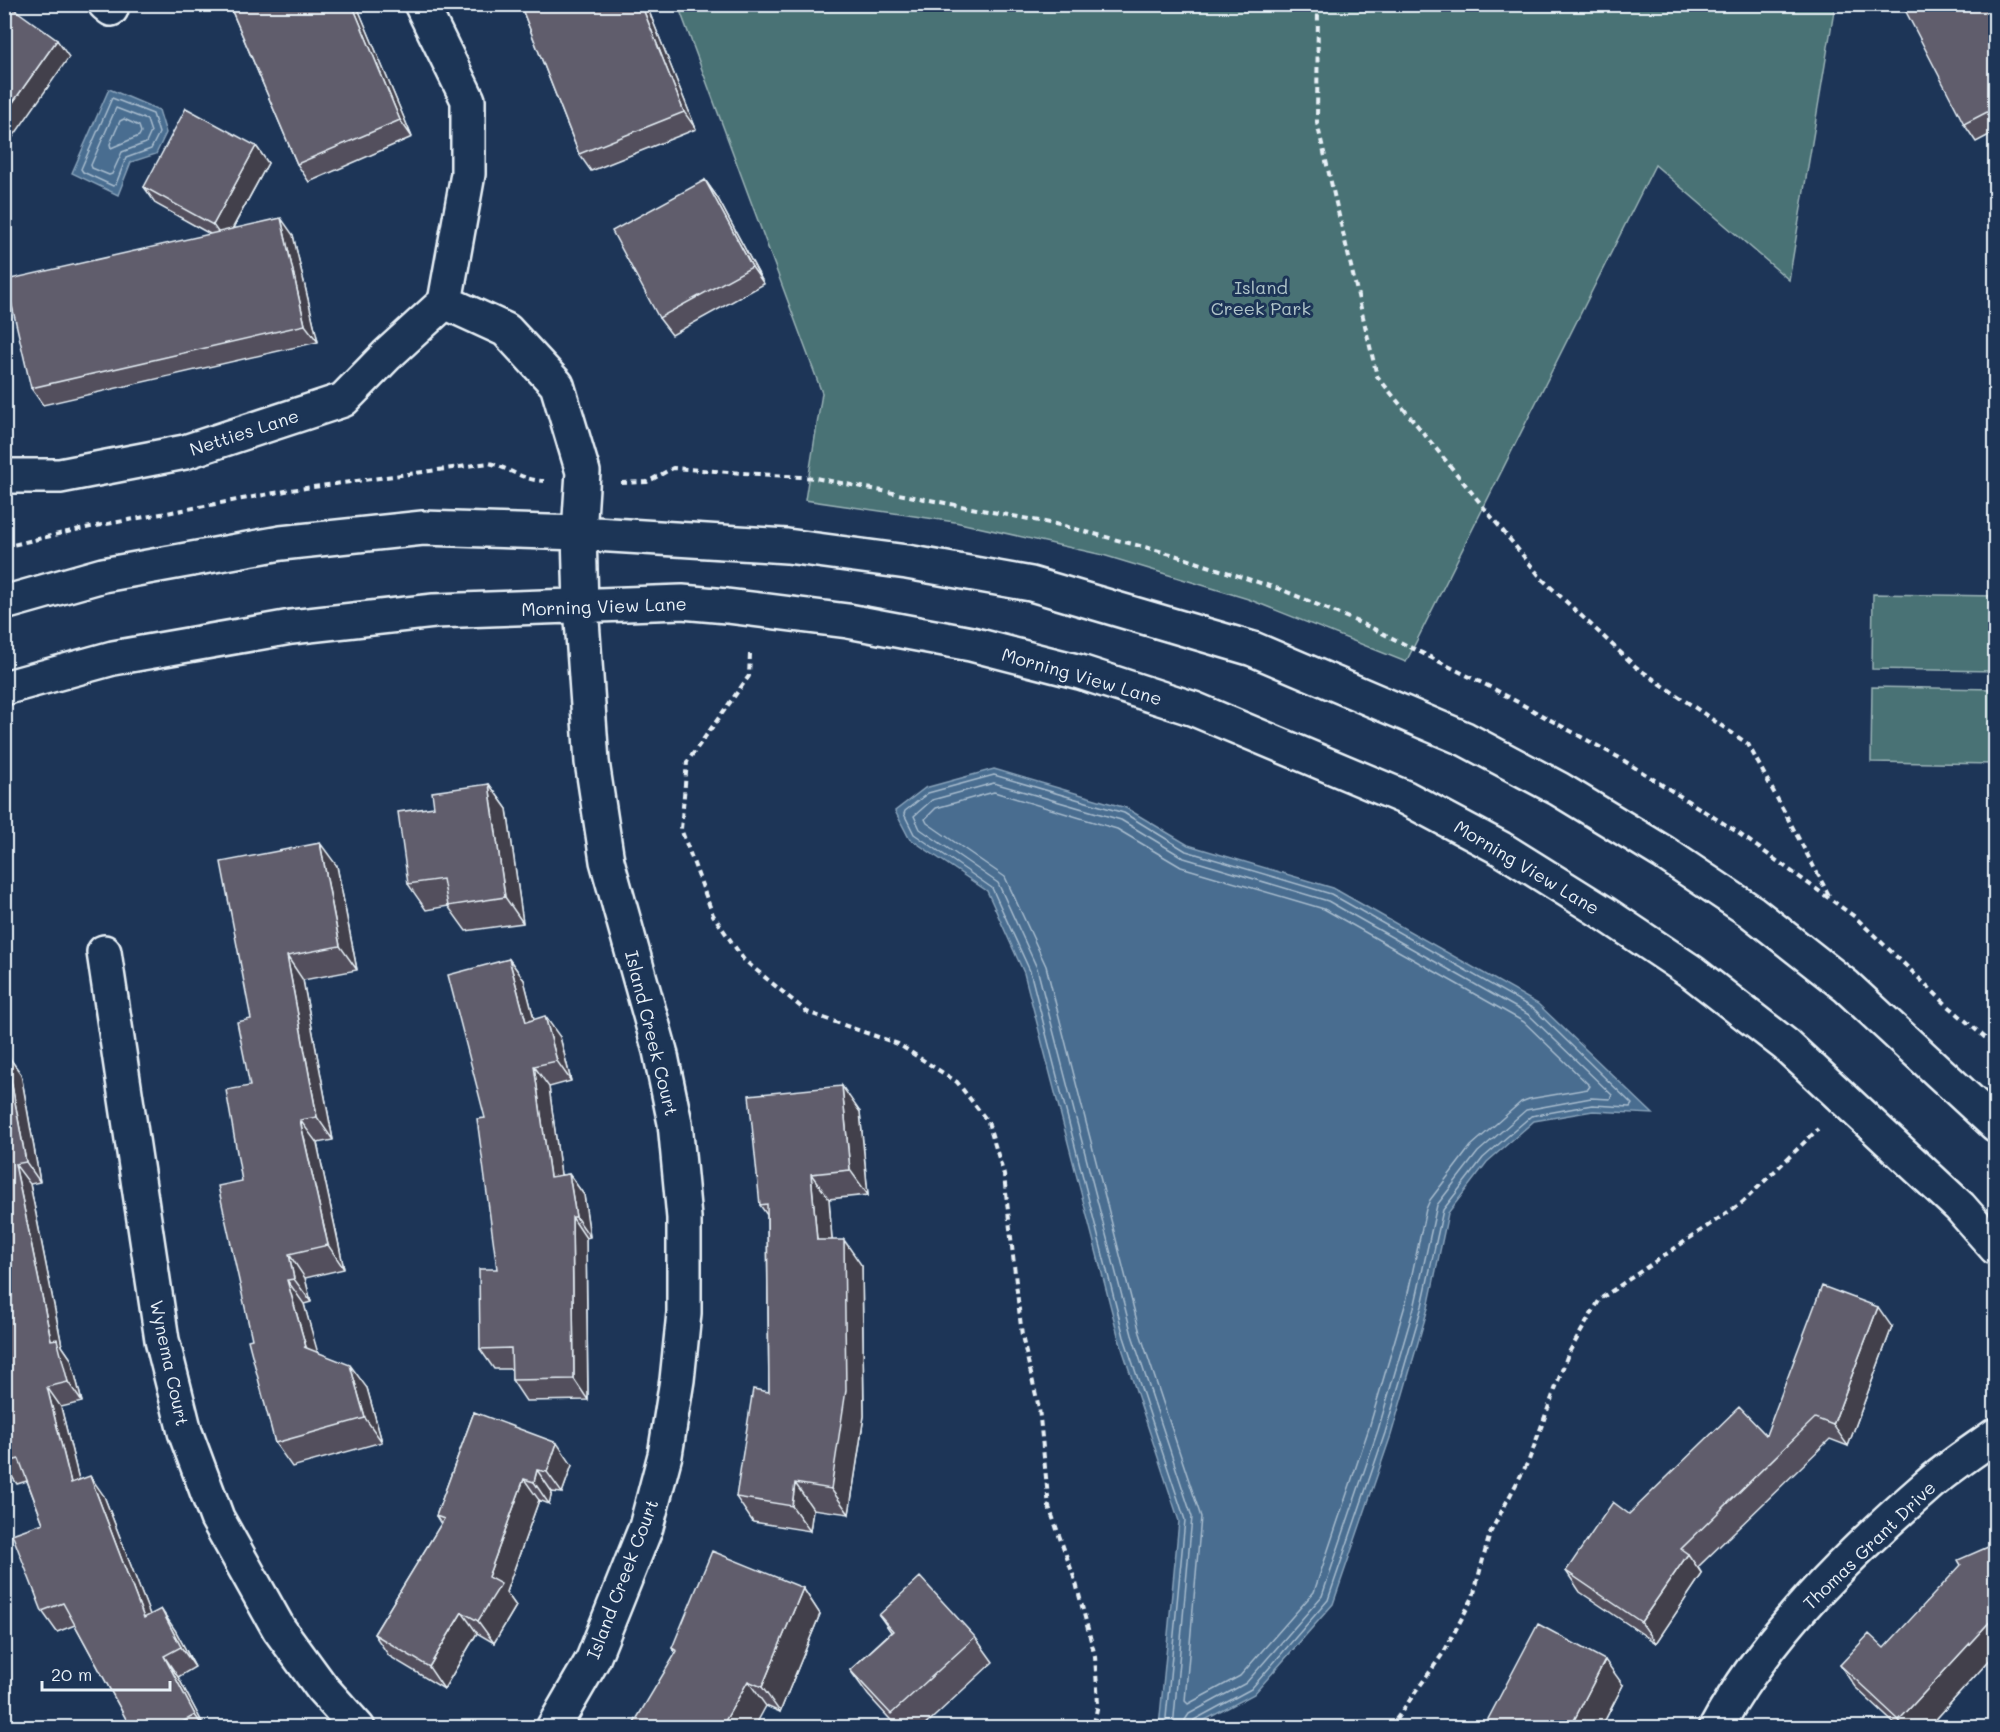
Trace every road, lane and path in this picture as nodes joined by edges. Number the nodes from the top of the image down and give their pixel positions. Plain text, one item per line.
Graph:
1 (421, 4) edge
2 (1318, 4) edge
3 (445, 302) junction
4 (4, 476) edge
5 (579, 533) junction
6 (4, 603) edge
7 (581, 606) junction
8 (750, 654) dead end
9 (4, 688) edge
10 (1832, 902) dead end
11 (104, 952) dead end
12 (1995, 1125) edge
13 (1818, 1128) dead end
14 (1995, 1248) edge
15 (1995, 1435) edge
16 (358, 1728) edge
17 (553, 1728) edge
18 (1093, 1728) edge
19 (1390, 1728) edge
20 (1716, 1728) edge

1 - 3 street
2 - 10 path
3 - 4 street, Netties Lane
3 - 5 street
5 - 6 street
5 - 7 street, Island Creek Court
5 - 12 street
7 - 9 street, Morning View Lane
7 - 14 street, Morning View Lane
7 - 17 street, Island Creek Court
8 - 18 path
11 - 16 street, Wynema Court
13 - 19 path
15 - 20 street, Thomas Grant Drive

